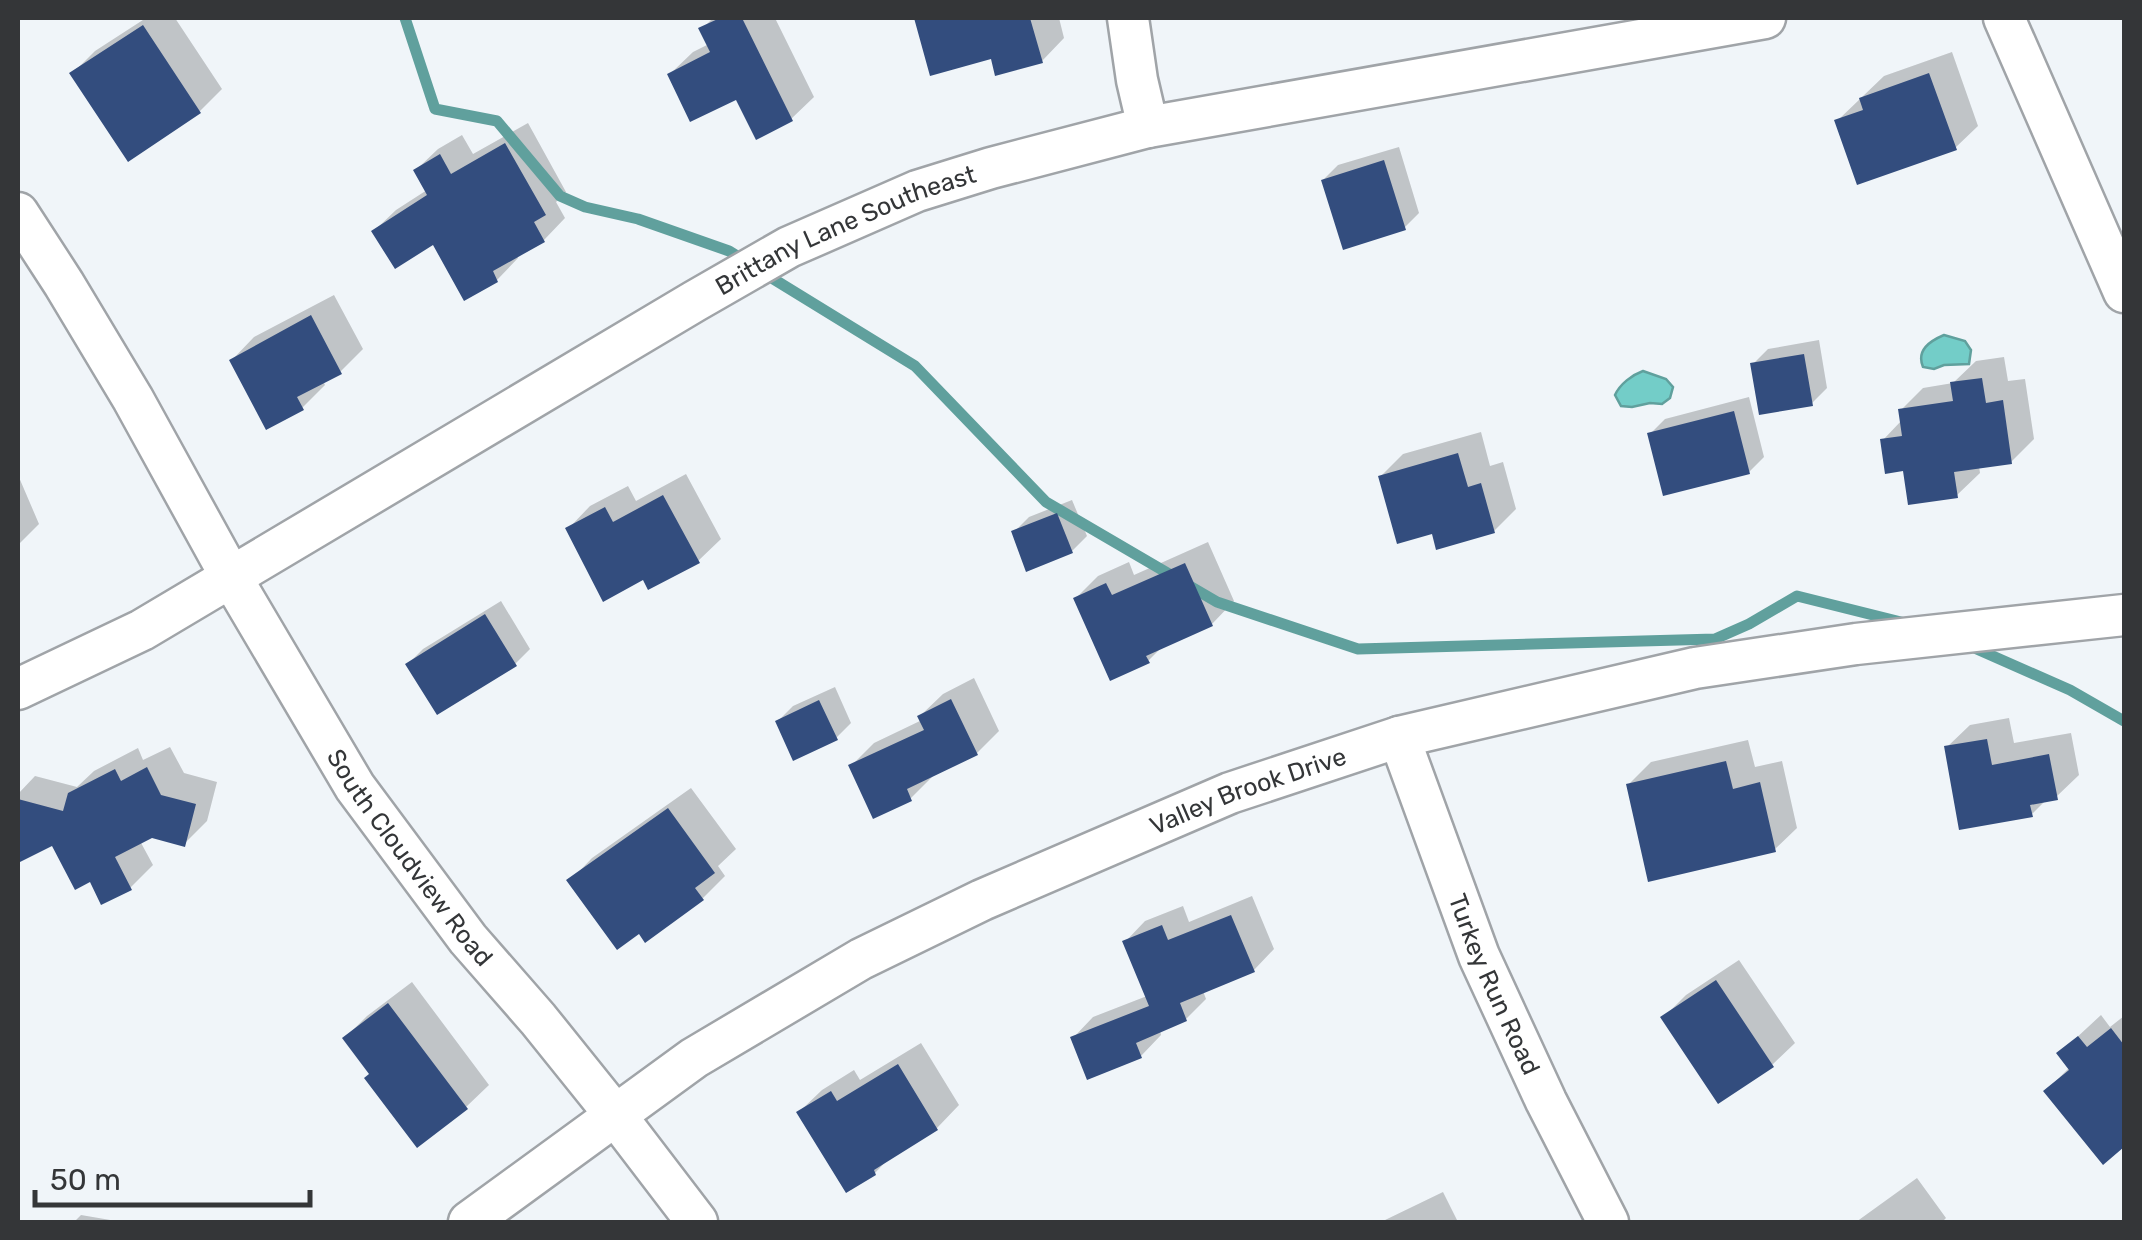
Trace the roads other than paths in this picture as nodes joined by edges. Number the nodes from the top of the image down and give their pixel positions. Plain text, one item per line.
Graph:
1 (1128, 18) edge
2 (1765, 18) edge
3 (2004, 18) edge
4 (1148, 127) junction
5 (18, 213) edge
6 (2124, 292) edge
7 (231, 577) junction
8 (2124, 615) edge
9 (18, 689) edge
10 (1399, 736) junction
11 (616, 1116) junction
12 (469, 1222) edge
13 (698, 1222) edge
14 (1608, 1222) edge

1 - 4 street
2 - 4 street, Brittany Lane Southeast
3 - 6 street
4 - 7 street, Brittany Lane Southeast
5 - 7 street, South Cloudview Road
7 - 9 street, Brittany Lane Southeast
7 - 11 street, South Cloudview Road
8 - 10 street, Valley Brook Drive
10 - 11 street, Valley Brook Drive
10 - 14 street, Turkey Run Road
11 - 12 street, Valley Brook Drive
11 - 13 street, South Cloudview Road

